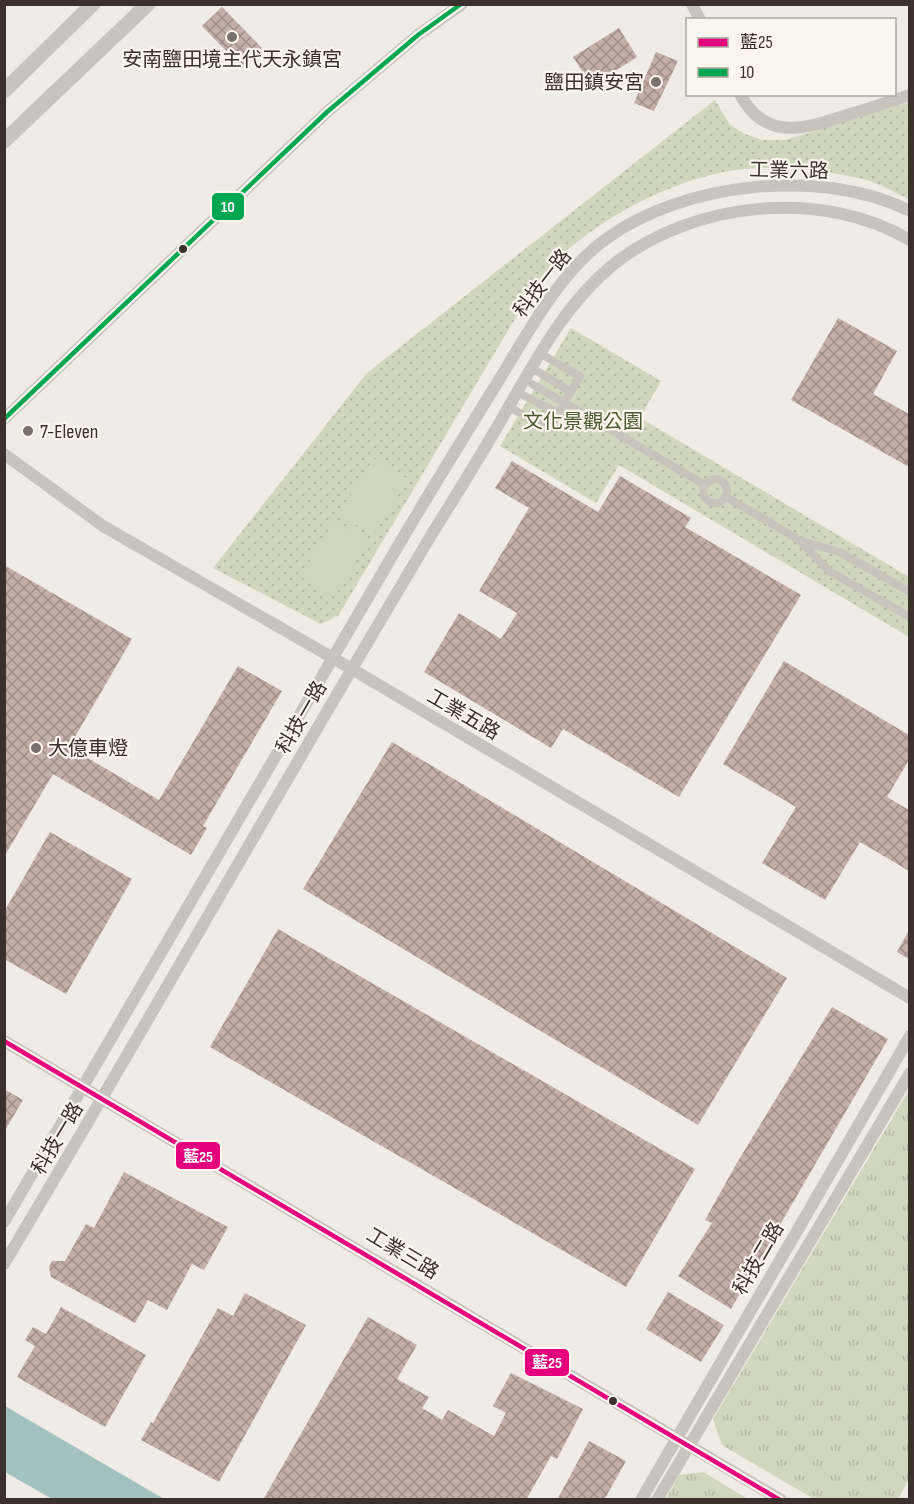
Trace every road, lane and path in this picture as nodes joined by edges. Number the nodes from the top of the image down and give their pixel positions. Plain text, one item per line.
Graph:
1 (93, 4) edge
2 (148, 4) edge
3 (462, 4) edge
4 (692, 4) edge
5 (699, 18) edge
6 (4, 91) edge
7 (909, 95) edge
8 (741, 96) edge
9 (4, 141) edge
10 (668, 206) joint
11 (909, 211) edge
12 (674, 228) joint
13 (909, 240) edge
14 (541, 354) junction
15 (532, 368) junction
16 (532, 384) dead end
17 (518, 392) junction
18 (571, 392) junction
19 (565, 403) junction
20 (509, 407) junction
21 (558, 413) junction
22 (4, 420) edge
23 (4, 454) edge
24 (705, 485) junction
25 (725, 496) junction
26 (801, 541) junction
27 (909, 592) edge
28 (909, 617) edge
29 (333, 658) junction
30 (350, 670) junction
31 (909, 998) edge
32 (909, 1036) edge
33 (4, 1041) edge
34 (909, 1073) edge
35 (83, 1086) junction
36 (104, 1098) junction
37 (4, 1222) edge
38 (4, 1264) edge
39 (675, 1438) junction
40 (688, 1445) junction
41 (641, 1500) edge
42 (657, 1500) edge
43 (781, 1500) edge

1 - 6 street
2 - 9 street
3 - 22 street
4 - 5 street
7 - 8 street
10 - 11 street, 工業六路
10 - 29 street, 科技一路
12 - 13 street, 工業六路
12 - 14 street, 科技一路
14 - 15 street, 科技一路
14 - 18 street
15 - 17 street, 科技一路
15 - 18 street
16 - 19 street
17 - 20 street, 科技一路
17 - 21 street
18 - 19 street
19 - 21 street
19 - 24 street
20 - 21 street
20 - 30 street, 科技一路
23 - 29 street, 工業五路
24 - 25 street
24 - 25 street
25 - 26 street
26 - 27 street
26 - 28 street
29 - 30 street, 工業五路
29 - 35 street, 科技一路
30 - 31 street, 工業五路
30 - 36 street, 科技一路
32 - 39 street, 科技二路
33 - 35 street, 工業三路
34 - 40 street, 科技二路
35 - 36 street, 工業三路
35 - 37 street, 科技一路
36 - 38 street, 科技一路
36 - 39 street, 工業三路
39 - 40 street, 工業三路
39 - 41 street, 科技二路
40 - 42 street, 科技二路
40 - 43 street, 工業三路

